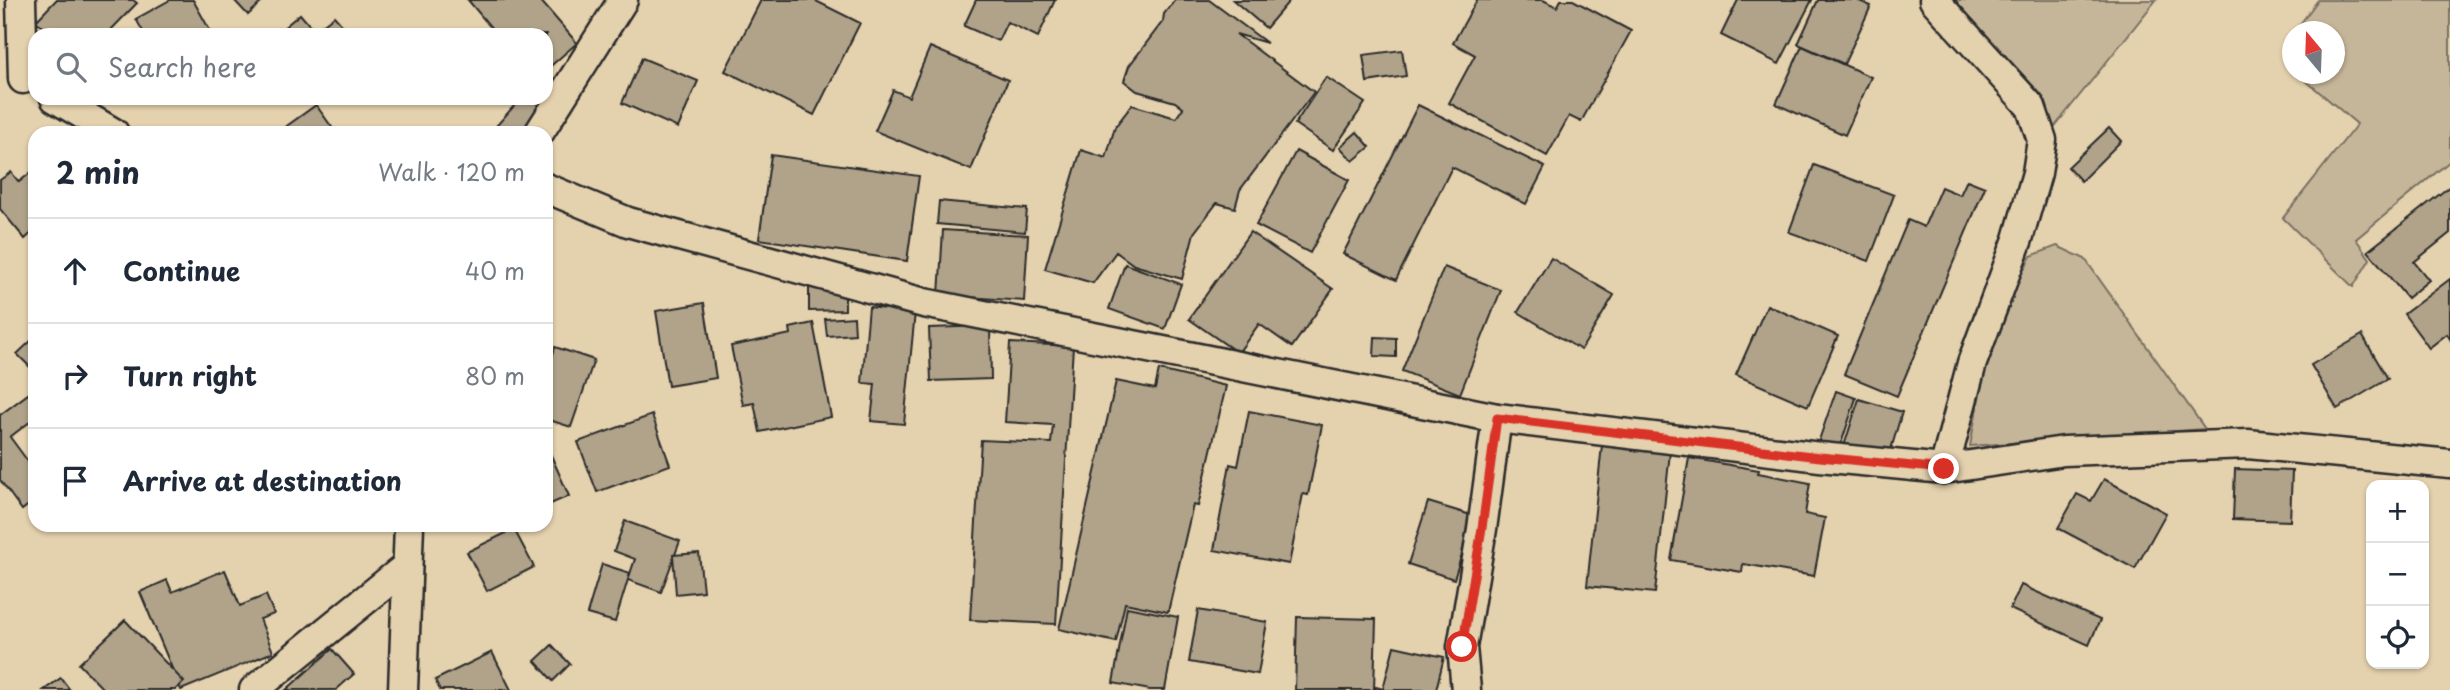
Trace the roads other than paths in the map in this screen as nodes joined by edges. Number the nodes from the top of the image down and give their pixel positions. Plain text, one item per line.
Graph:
1 (21, 0) edge
2 (623, 0) edge
3 (1934, 0) edge
4 (19, 79) edge
5 (67, 105) edge
6 (102, 126) edge
7 (543, 126) edge
8 (553, 191) edge
9 (1497, 418) junction
10 (2450, 464) edge
11 (1944, 469) junction
12 (409, 532) edge
13 (407, 566) junction
14 (254, 690) edge
15 (403, 690) edge
16 (1466, 690) edge

1 - 4 street
2 - 7 street
3 - 11 street
5 - 6 street
8 - 9 street
9 - 11 street
9 - 16 street
10 - 11 street
12 - 13 street
13 - 14 street
13 - 15 street

